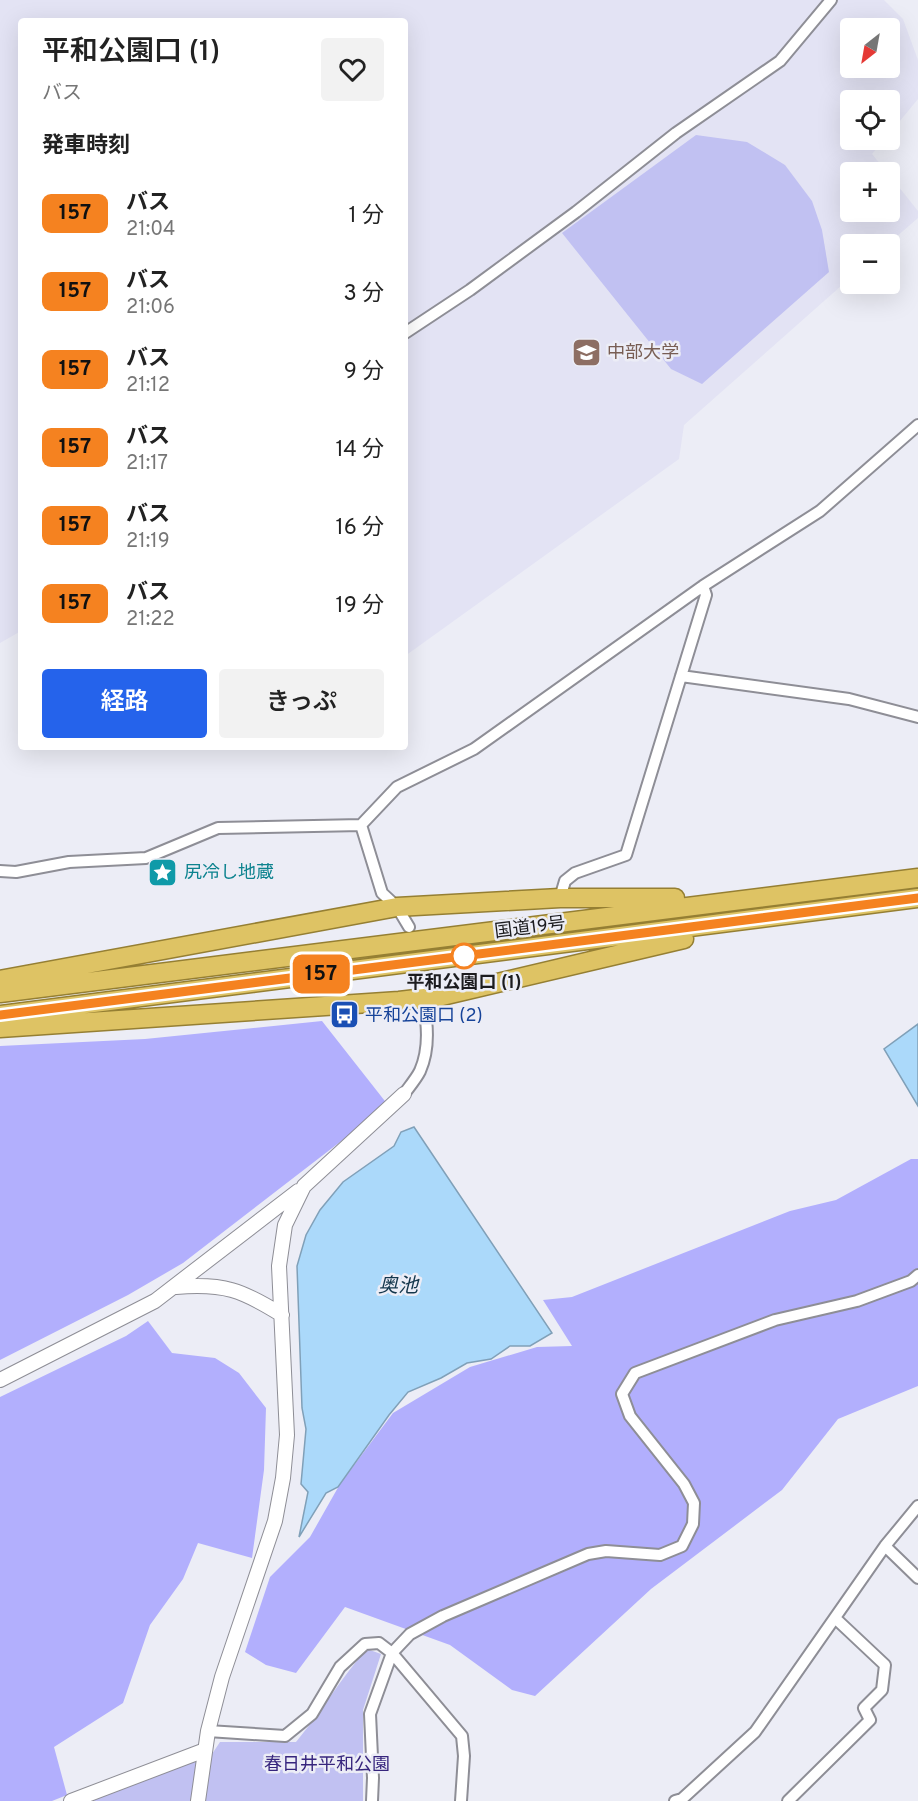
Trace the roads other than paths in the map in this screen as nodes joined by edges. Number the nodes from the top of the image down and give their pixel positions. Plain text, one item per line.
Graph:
1 (831, 0) edge
2 (408, 331) edge
3 (918, 425) edge
4 (703, 586) junction
5 (681, 676) junction
6 (918, 717) edge
7 (361, 825) junction
8 (0, 871) edge
9 (918, 878) edge
10 (560, 898) junction
11 (918, 898) edge
12 (704, 904) junction
13 (397, 907) junction
14 (706, 926) junction
15 (409, 927) dead end
16 (415, 971) dead end
17 (0, 980) edge
18 (0, 993) edge
19 (423, 997) junction
20 (0, 1015) edge
21 (0, 1028) edge
22 (404, 1094) joint
23 (304, 1186) junction
24 (916, 1281) edge
25 (176, 1287) junction
26 (282, 1315) junction
27 (0, 1380) edge
28 (918, 1506) edge
29 (885, 1546) junction
30 (918, 1578) edge
31 (835, 1618) junction
32 (392, 1653) junction
33 (208, 1731) junction
34 (205, 1750) junction
35 (71, 1801) edge
36 (198, 1801) edge
37 (372, 1801) edge
38 (460, 1801) edge
39 (675, 1801) edge
40 (788, 1801) edge

1 - 2 street
3 - 4 street
4 - 5 street
4 - 7 street
5 - 6 street
5 - 10 street
7 - 8 street
7 - 13 street
9 - 12 highway, 国道19号
10 - 12 highway
10 - 13 highway
11 - 14 highway, 国道19号
12 - 18 highway, 国道19号
13 - 15 street
13 - 17 highway
14 - 19 highway
14 - 20 highway, 国道19号
16 - 19 street
19 - 21 highway
19 - 22 street
22 - 23 street
23 - 25 street
23 - 26 street
24 - 32 street
25 - 26 street
25 - 27 street
26 - 33 street
28 - 29 street
29 - 30 street
29 - 31 street
31 - 39 street
31 - 40 street
32 - 33 street
32 - 37 street
32 - 38 street
33 - 34 street
34 - 35 street
34 - 36 street

